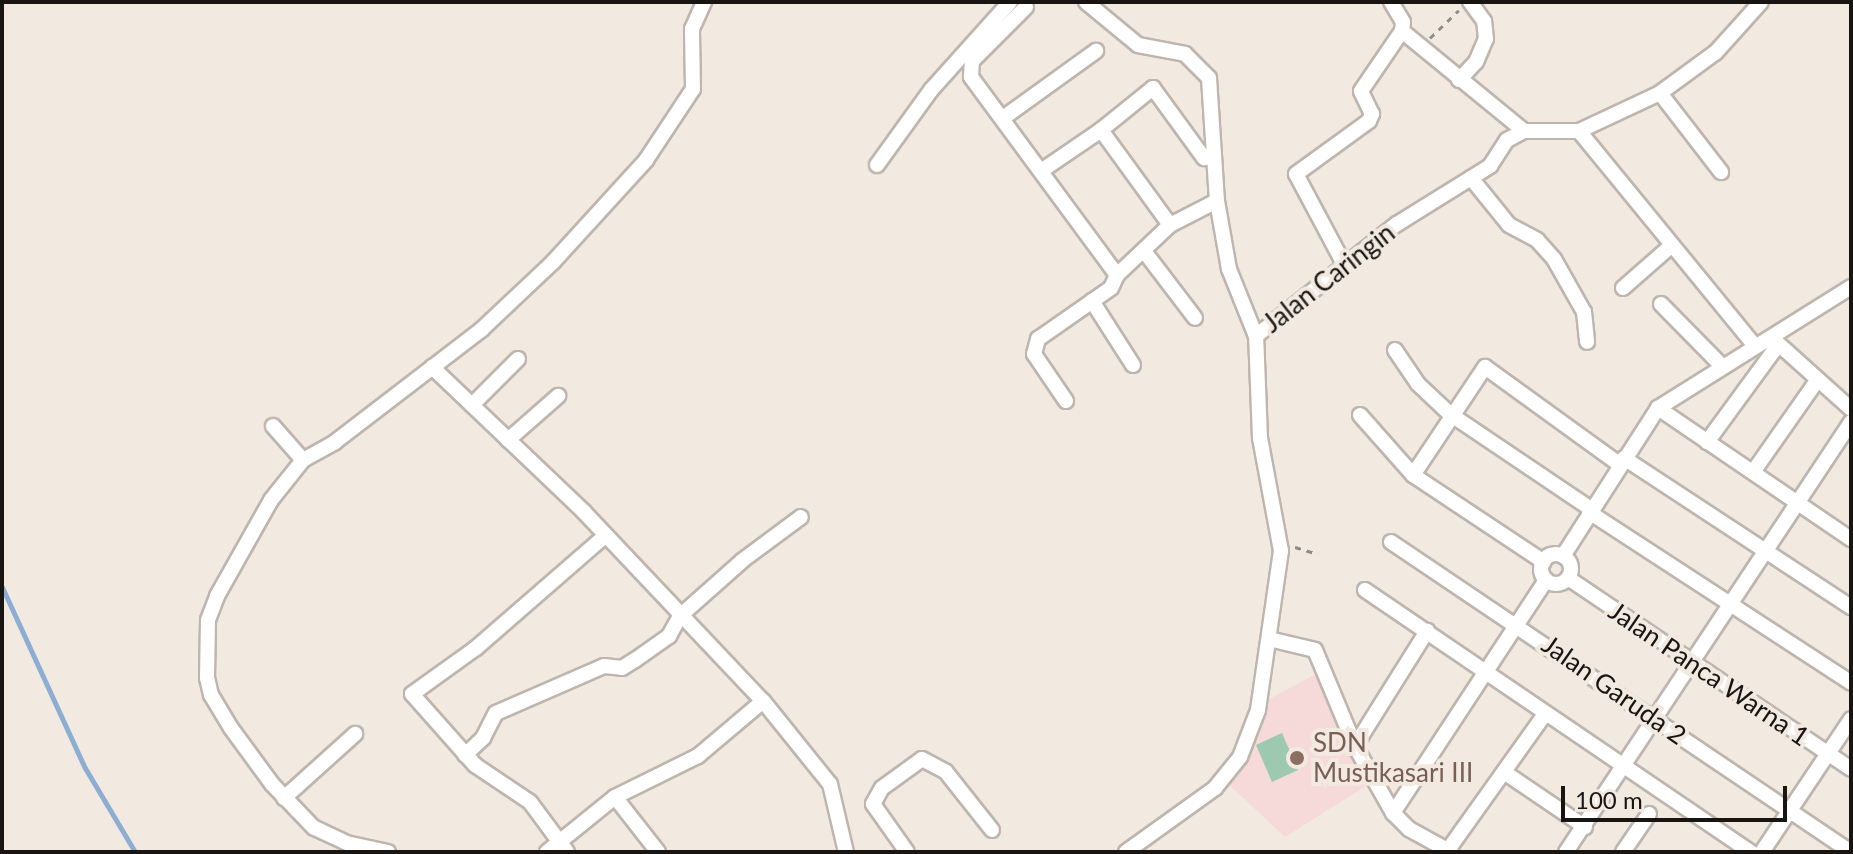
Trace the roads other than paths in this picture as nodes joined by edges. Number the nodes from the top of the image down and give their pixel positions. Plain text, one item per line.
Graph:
1 (704, 2) edge
2 (1010, 2) edge
3 (1086, 2) edge
4 (1391, 2) edge
5 (1469, 2) edge
6 (1761, 2) edge
7 (1026, 7) dead end
8 (1402, 31) junction
9 (1096, 51) dead end
10 (1459, 80) junction
11 (1660, 93) junction
12 (1003, 118) junction
13 (1101, 130) junction
14 (1524, 131) junction
15 (1579, 131) junction
16 (1204, 158) dead end
17 (877, 165) dead end
18 (1041, 171) junction
19 (1721, 172) dead end
20 (1471, 178) junction
21 (1217, 201) junction
22 (1170, 225) junction
23 (1671, 246) junction
24 (1144, 251) junction
25 (1345, 266) junction
26 (1117, 275) junction
27 (1851, 287) edge
28 (1623, 288) dead end
29 (1092, 301) junction
30 (1661, 304) dead end
31 (1195, 318) dead end
32 (1256, 336) junction
33 (1774, 340) junction
34 (1587, 342) dead end
35 (1755, 346) junction
36 (1395, 350) dead end
37 (518, 359) dead end
38 (1133, 365) dead end
39 (432, 367) junction
40 (1723, 367) junction
41 (1818, 379) junction
42 (558, 396) dead end
43 (1066, 401) dead end
44 (472, 405) junction
45 (1658, 408) junction
46 (1851, 409) edge
47 (1450, 414) junction
48 (1360, 415) dead end
49 (1851, 422) edge
50 (273, 426) dead end
51 (508, 440) junction
52 (1707, 442) junction
53 (303, 460) junction
54 (1622, 461) junction
55 (1753, 472) junction
56 (1413, 475) junction
57 (1798, 503) junction
58 (1590, 510) junction
59 (801, 517) dead end
60 (605, 536) junction
61 (1851, 539) edge
62 (1391, 542) dead end
63 (1767, 550) junction
64 (1563, 556) junction
65 (1544, 562) junction
66 (1568, 578) junction
67 (1546, 580) junction
68 (1365, 590) dead end
69 (1731, 604) junction
70 (1851, 607) edge
71 (680, 616) junction
72 (1519, 624) junction
73 (1427, 631) junction
74 (1269, 639) junction
75 (1690, 663) junction
76 (1488, 673) junction
77 (1851, 683) edge
78 (763, 701) junction
79 (1545, 714) junction
80 (1654, 717) junction
81 (1851, 719) edge
82 (355, 734) dead end
83 (1355, 746) junction
84 (1828, 754) junction
85 (465, 755) junction
86 (1624, 766) junction
87 (1851, 769) edge
88 (1504, 772) junction
89 (615, 797) junction
90 (284, 798) junction
91 (1789, 812) junction
92 (1393, 813) junction
93 (1649, 814) dead end
94 (1585, 827) junction
95 (992, 830) dead end
96 (558, 849) edge
97 (1450, 851) edge
98 (388, 852) edge
99 (658, 852) edge
100 (846, 852) edge
101 (907, 852) edge
102 (1126, 852) edge
103 (1566, 852) edge
104 (1623, 852) edge
105 (1751, 852) edge
106 (1762, 852) edge
107 (1851, 852) edge

1 - 39 street
2 - 17 street
3 - 21 street
4 - 8 street
5 - 10 street
6 - 11 street
7 - 12 street
8 - 10 street
8 - 25 street
9 - 12 street
10 - 14 street
11 - 15 street
11 - 19 street
12 - 18 street
13 - 16 street
13 - 18 street
13 - 22 street
14 - 15 street
14 - 20 street, Jalan Caringin
15 - 23 street
18 - 26 street
20 - 25 street, Jalan Caringin
20 - 34 street
21 - 22 street
21 - 32 street
22 - 24 street
23 - 28 street
23 - 35 street
24 - 26 street
24 - 31 street
25 - 32 street, Jalan Caringin
26 - 29 street
27 - 33 street
29 - 38 street
29 - 43 street
30 - 40 street
32 - 74 street, Jalan Caringin
33 - 35 street
33 - 41 street
33 - 52 street
35 - 40 street
36 - 47 street
37 - 44 street
39 - 44 street
39 - 53 street
40 - 45 street
41 - 46 street
41 - 55 street
42 - 51 street
44 - 51 street
45 - 52 street
45 - 54 street
47 - 54 street
47 - 56 street
47 - 58 street
48 - 56 street
49 - 57 street
50 - 53 street
51 - 60 street
52 - 55 street
53 - 90 street
54 - 58 street
54 - 63 street
55 - 57 street
56 - 65 street
57 - 61 street
57 - 63 street
58 - 64 street
58 - 69 street
59 - 71 street
60 - 71 street
60 - 85 street
62 - 72 street, Jalan Garuda 2
63 - 69 street
63 - 70 street
64 - 65 street
64 - 66 street
65 - 67 street
66 - 67 street
66 - 75 street, Jalan Panca Warna 1
67 - 72 street
68 - 73 street
69 - 75 street
69 - 77 street
71 - 78 street
71 - 85 street
72 - 76 street
72 - 80 street, Jalan Garuda 2
73 - 76 street
73 - 83 street
74 - 83 street
74 - 102 street, Jalan Caringin
75 - 80 street
75 - 84 street, Jalan Panca Warna 1
76 - 79 street
76 - 92 street
78 - 89 street
78 - 100 street
79 - 86 street
79 - 88 street
80 - 86 street
80 - 91 street, Jalan Garuda 2
81 - 84 street
82 - 90 street
83 - 92 street
84 - 87 street, Jalan Panca Warna 1
84 - 91 street
85 - 96 street
86 - 94 street
86 - 105 street
88 - 94 street
88 - 97 street
89 - 96 street
89 - 99 street
90 - 98 street
91 - 106 street
91 - 107 street, Jalan Garuda 2
92 - 97 street
93 - 104 street
94 - 103 street
95 - 101 street

